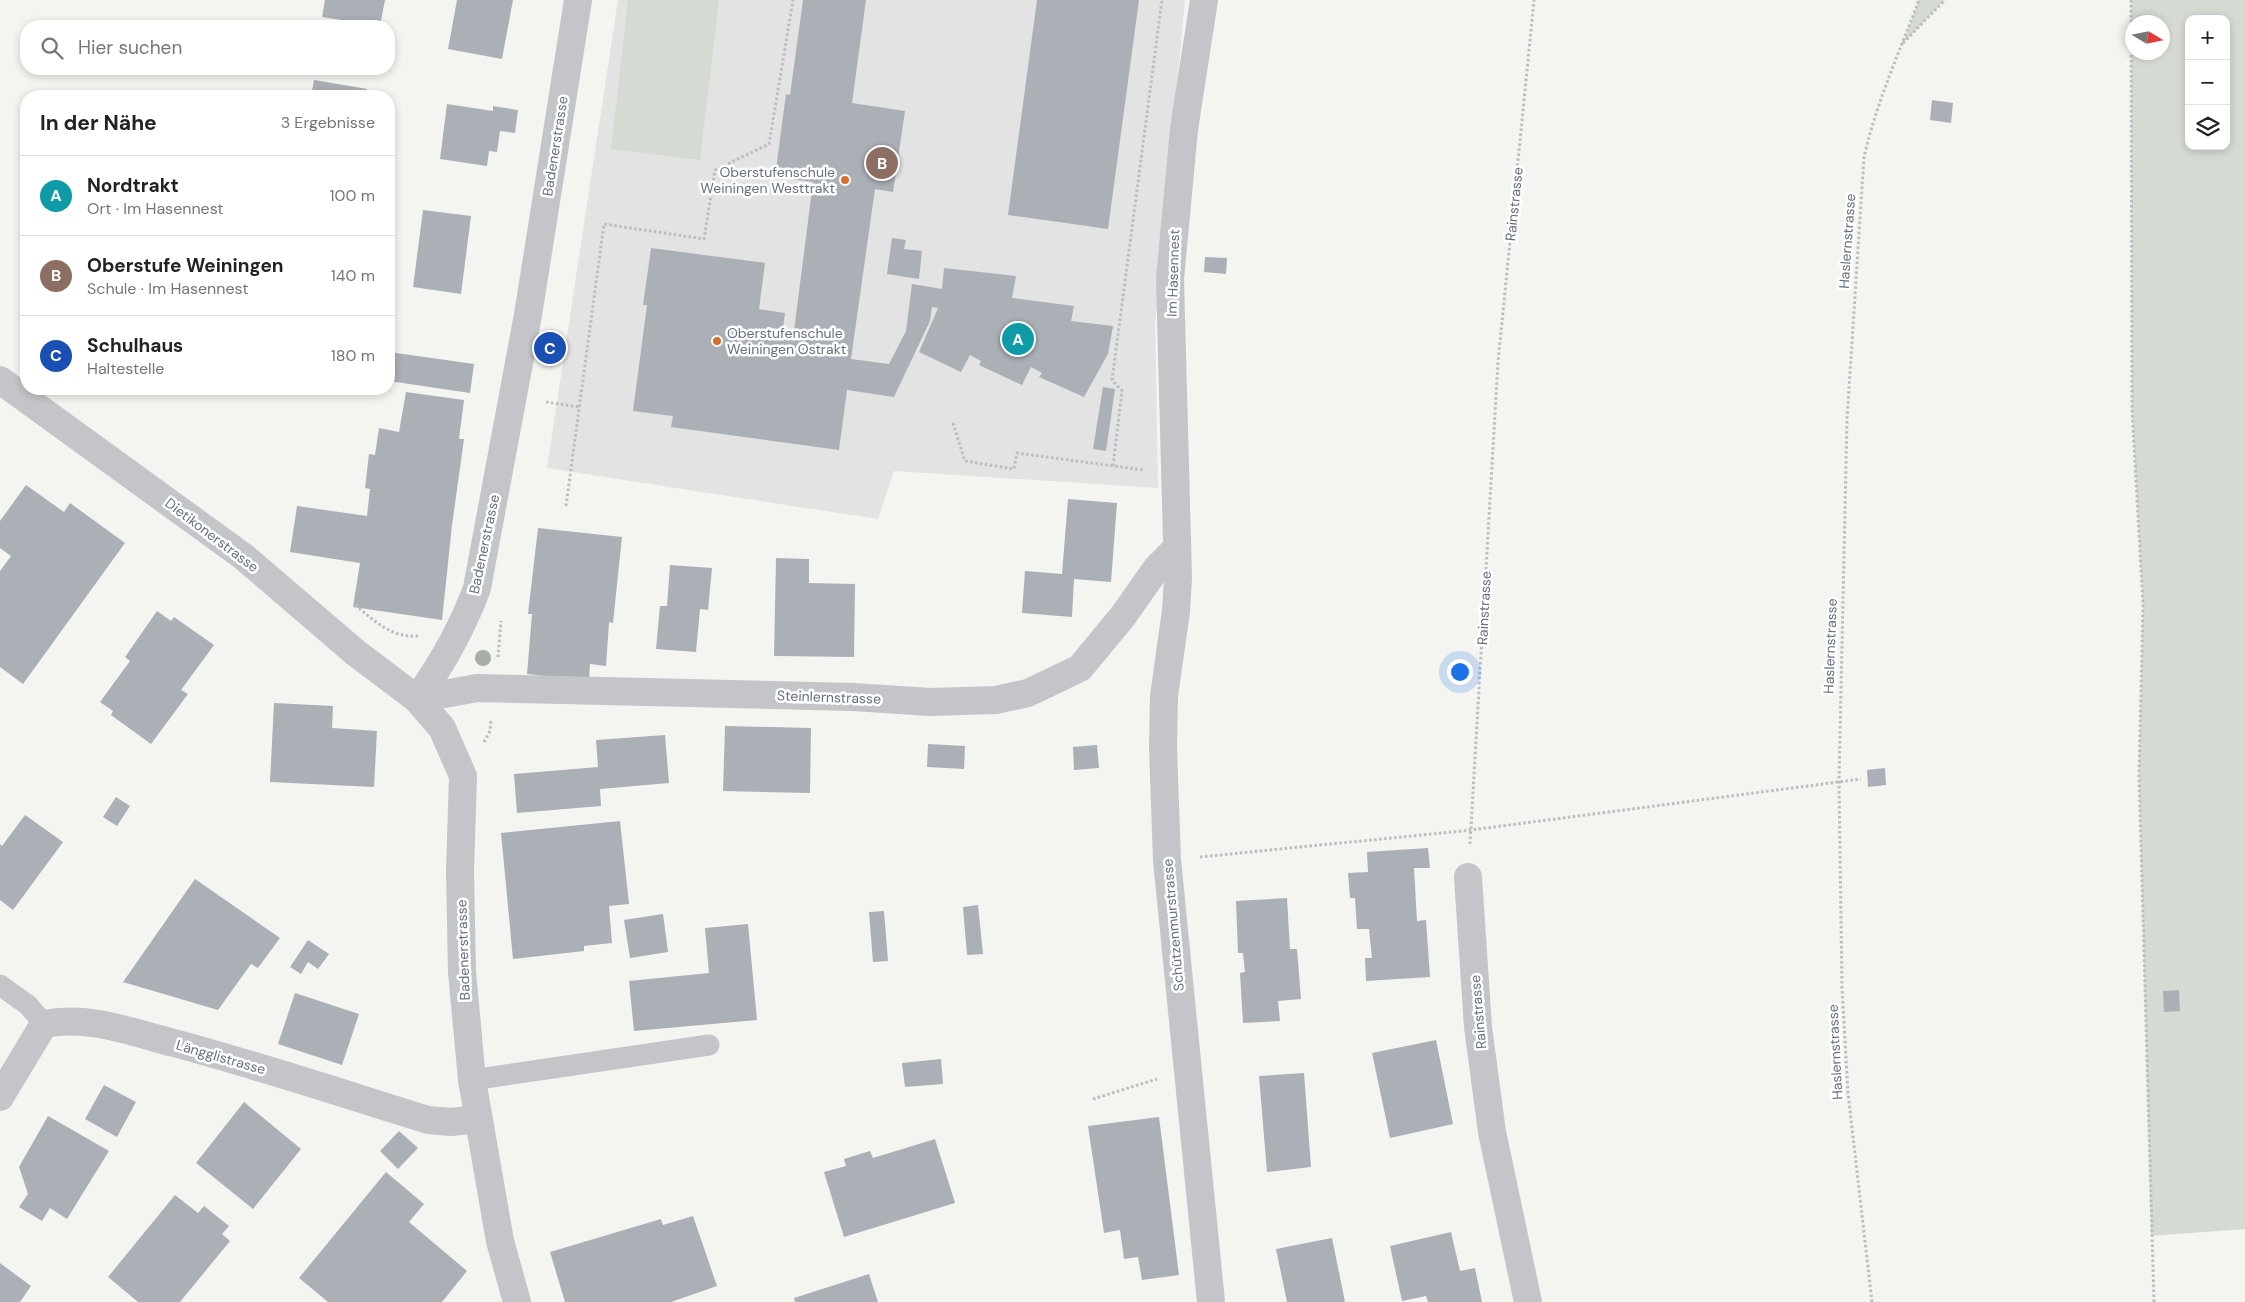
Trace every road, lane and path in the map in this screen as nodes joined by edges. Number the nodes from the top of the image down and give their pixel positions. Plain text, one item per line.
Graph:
1 (578, 0) edge
2 (793, 0) edge
3 (1162, 0) edge
4 (1204, 0) edge
5 (1534, 0) edge
6 (1919, 0) edge
7 (1945, 0) edge
8 (2131, 0) edge
9 (1903, 43) junction
10 (0, 380) edge
11 (20, 395) edge
12 (21, 395) edge
13 (549, 403) dead end
14 (580, 407) junction
15 (953, 423) dead end
16 (1113, 466) junction
17 (1148, 470) dead end
18 (566, 506) dead end
19 (1177, 548) junction
20 (348, 600) dead end
21 (421, 636) dead end
22 (417, 699) junction
23 (1861, 778) dead end
24 (1839, 780) junction
25 (1471, 830) junction
26 (1167, 860) junction
27 (1468, 877) joint
28 (0, 985) edge
29 (44, 1024) junction
30 (710, 1045) dead end
31 (1186, 1070) junction
32 (472, 1080) junction
33 (0, 1097) edge
34 (1093, 1099) dead end
35 (478, 1119) junction
36 (517, 1302) edge
37 (1211, 1302) edge
38 (1528, 1302) edge
39 (1872, 1302) edge
40 (2154, 1302) edge

1 - 22 street, Badenerstrasse
2 - 14 path
3 - 16 path
4 - 19 street, Im Hasennest
5 - 25 path, Rainstrasse
6 - 9 path, Haslernstrasse
7 - 9 path
8 - 40 path
9 - 24 path, Haslernstrasse
10 - 11 street, Dietikonerstrasse
12 - 22 street, Dietikonerstrasse
13 - 14 path
14 - 18 path
15 - 16 path
16 - 17 path
19 - 22 street, Steinlernstrasse
19 - 26 street, Schützenmurstrasse
20 - 21 path
22 - 32 street, Badenerstrasse
23 - 24 path
24 - 25 path
24 - 39 path, Haslernstrasse
25 - 26 path
25 - 27 path, Rainstrasse
26 - 31 street, Schützenmurstrasse
27 - 38 street, Rainstrasse
28 - 29 lane
29 - 33 street
29 - 35 street, Längglistrasse
30 - 32 lane
31 - 34 path
31 - 37 street, Schützenmurstrasse
32 - 35 street, Badenerstrasse
35 - 36 street, Badenerstrasse

